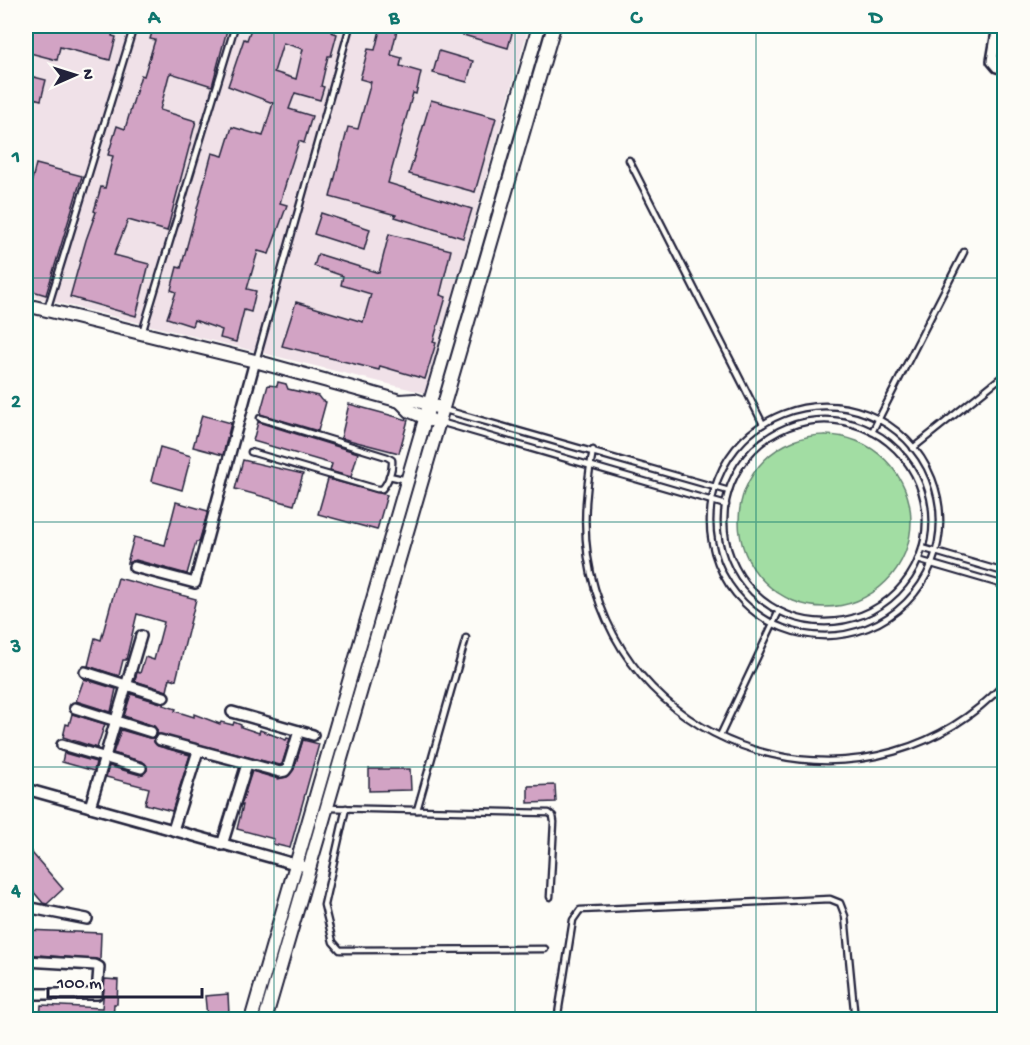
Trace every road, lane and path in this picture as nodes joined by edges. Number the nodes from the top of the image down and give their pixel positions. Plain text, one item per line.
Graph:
1 (134, 26) edge
2 (235, 26) edge
3 (351, 26) edge
4 (539, 26) edge
5 (554, 26) edge
6 (998, 26) edge
7 (1005, 69) edge
8 (629, 160) dead end
9 (964, 252) dead end
10 (28, 306) edge
11 (47, 310) junction
12 (26, 322) edge
13 (141, 334) junction
14 (255, 361) junction
15 (1005, 375) edge
16 (400, 401) junction
17 (429, 405) junction
18 (442, 409) junction
19 (260, 418) dead end
20 (425, 418) junction
21 (879, 419) junction
22 (439, 422) junction
23 (763, 423) junction
24 (872, 432) junction
25 (914, 448) junction
26 (592, 450) junction
27 (250, 452) dead end
28 (590, 465) junction
29 (389, 476) junction
30 (407, 480) junction
31 (715, 487) junction
32 (729, 491) junction
33 (712, 501) junction
34 (726, 504) junction
35 (922, 548) junction
36 (936, 552) junction
37 (918, 560) junction
38 (932, 565) junction
39 (134, 567) dead end
40 (1005, 572) edge
41 (1005, 585) edge
42 (779, 611) junction
43 (772, 623) junction
44 (141, 636) dead end
45 (466, 638) dead end
46 (85, 672) dead end
47 (1005, 684) edge
48 (126, 686) junction
49 (164, 697) dead end
50 (75, 708) dead end
51 (232, 712) dead end
52 (116, 720) junction
53 (299, 731) junction
54 (151, 732) dead end
55 (313, 735) dead end
56 (720, 736) junction
57 (160, 740) dead end
58 (62, 745) dead end
59 (198, 751) junction
60 (105, 757) junction
61 (247, 764) junction
62 (141, 768) dead end
63 (26, 789) edge
64 (90, 807) junction
65 (327, 808) junction
66 (346, 808) junction
67 (417, 810) junction
68 (173, 830) junction
69 (222, 845) junction
70 (296, 865) junction
71 (310, 868) junction
72 (550, 897) dead end
73 (26, 898) edge
74 (30, 908) edge
75 (87, 919) dead end
76 (546, 950) dead end
77 (27, 962) edge
78 (26, 992) edge
79 (251, 1020) edge
80 (265, 1020) edge
81 (557, 1020) edge
82 (855, 1020) edge

1 - 11 lane
2 - 13 lane
3 - 14 lane
4 - 17 street
5 - 18 street
6 - 7 street
8 - 23 lane
9 - 21 lane
10 - 11 street
10 - 12 lane
11 - 13 street
13 - 14 street
14 - 16 street
14 - 39 street
15 - 25 lane
16 - 17 street
16 - 20 street
17 - 18 street
17 - 20 street
18 - 22 street
18 - 26 lane
19 - 29 lane
20 - 22 street
20 - 30 street
21 - 23 lane
21 - 24 lane
21 - 25 lane
22 - 28 lane
22 - 65 street
23 - 31 lane
24 - 32 lane
24 - 35 lane
25 - 36 lane
26 - 28 lane
26 - 31 lane
27 - 29 lane
28 - 33 lane
28 - 56 lane
29 - 30 lane
30 - 70 street
31 - 32 lane
31 - 33 lane
32 - 34 lane
33 - 34 lane
33 - 43 lane
34 - 42 lane
35 - 36 lane
35 - 37 lane
36 - 38 lane
36 - 40 lane
37 - 38 lane
37 - 42 lane
38 - 41 lane
38 - 43 lane
42 - 43 lane
43 - 56 lane
44 - 48 street
45 - 67 lane
46 - 48 street
47 - 56 lane
48 - 49 street
48 - 52 street
50 - 52 street
51 - 53 street
52 - 54 street
52 - 60 street
53 - 55 street
53 - 61 street
57 - 59 street
58 - 60 street
59 - 61 street
59 - 68 street
60 - 62 street
60 - 64 street
61 - 69 street
63 - 64 street
64 - 68 street
65 - 66 lane
65 - 71 street
66 - 67 lane
66 - 76 lane
67 - 72 lane
68 - 69 street
69 - 70 street
70 - 71 street
70 - 79 street
71 - 80 street
73 - 74 street
74 - 75 street
77 - 78 street
77 - 78 street
81 - 82 lane

